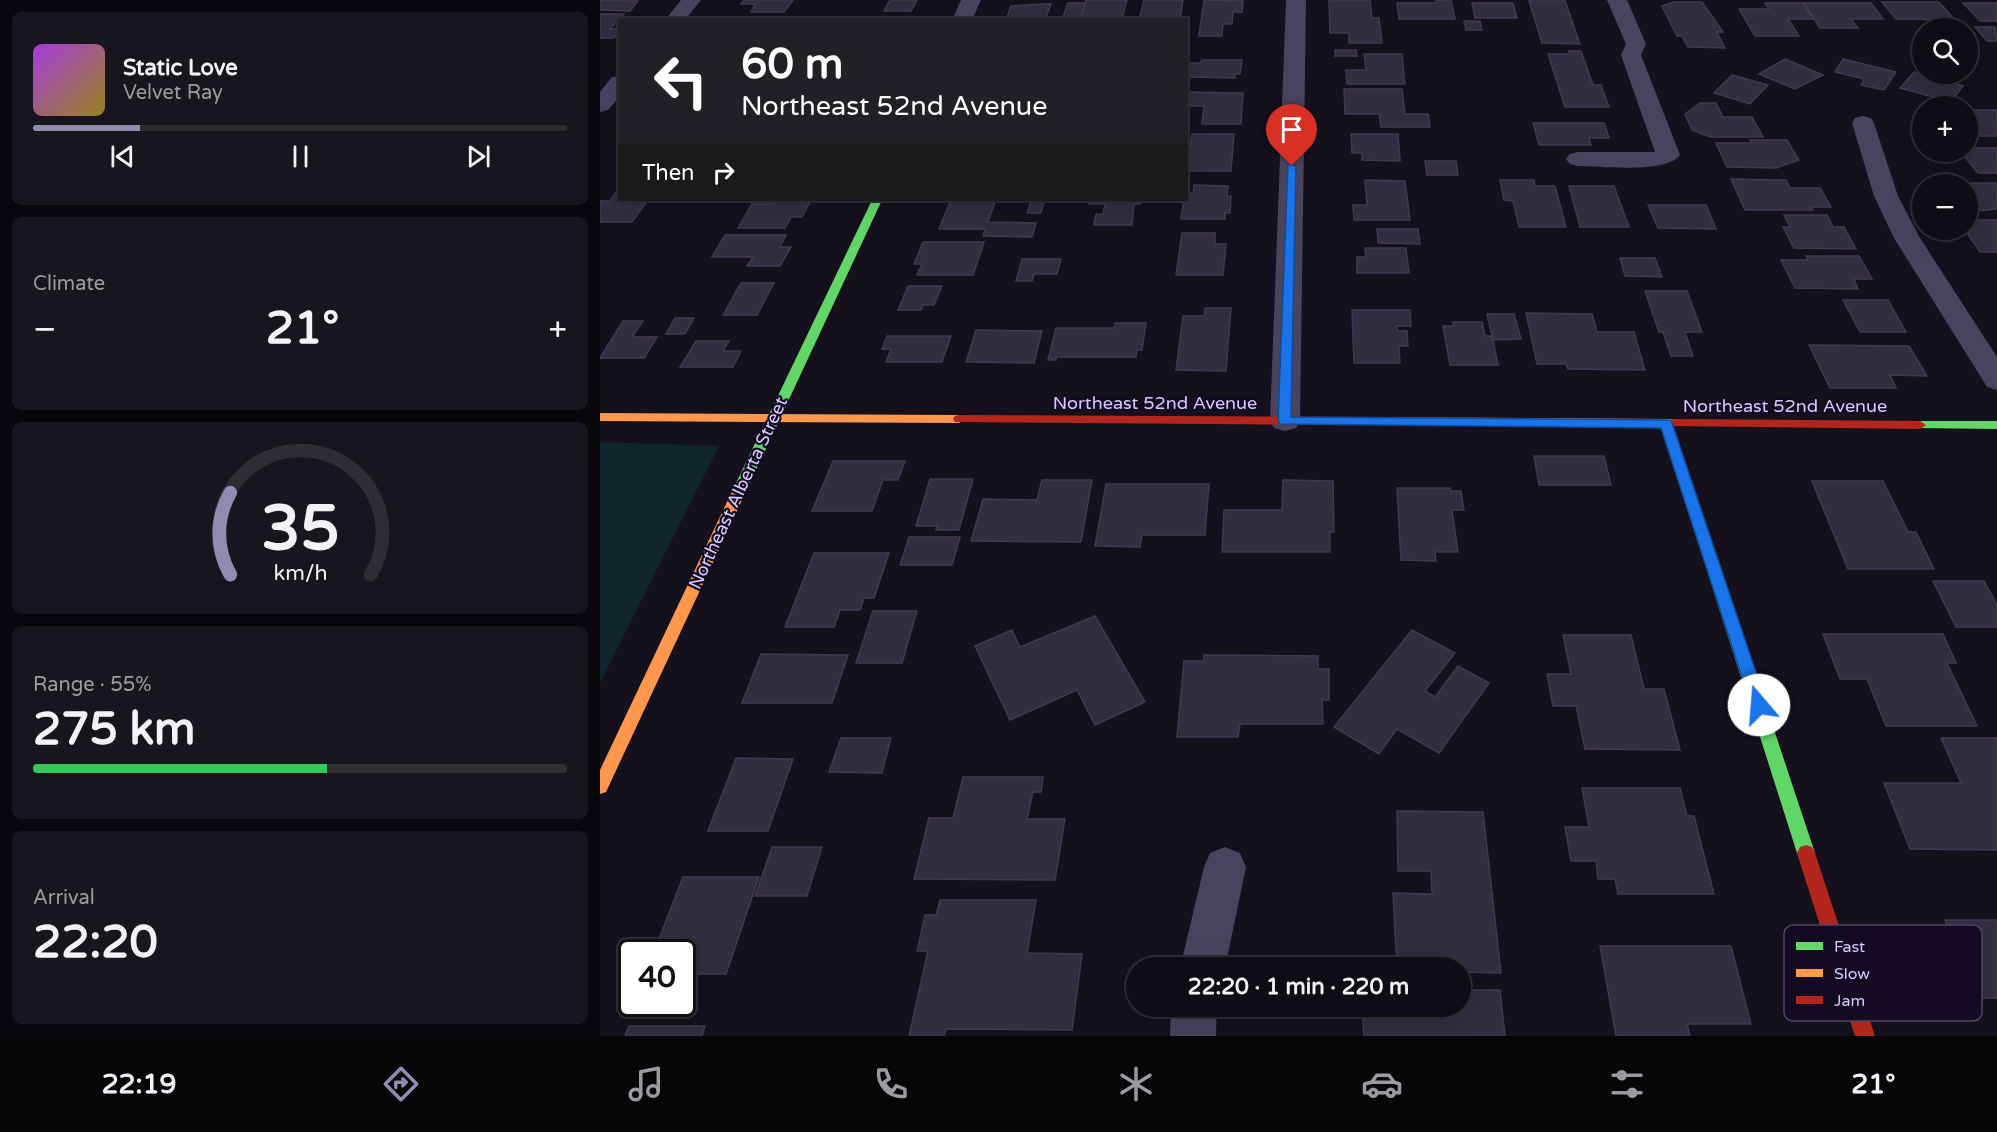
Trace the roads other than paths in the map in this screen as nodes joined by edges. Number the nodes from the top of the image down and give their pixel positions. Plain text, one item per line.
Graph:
1 (691, 0) edge
2 (971, 0) edge
3 (1296, 0) edge
4 (1617, 0) edge
5 (676, 18) edge
6 (963, 18) edge
7 (618, 84) edge
8 (600, 105) edge
9 (1863, 123) dead end
10 (1578, 159) dead end
11 (877, 201) edge
12 (1997, 380) edge
13 (600, 417) edge
14 (774, 417) junction
15 (1285, 421) junction
16 (1666, 423) junction
17 (1997, 425) edge
18 (600, 787) edge
19 (1225, 867) dead end
20 (1829, 925) edge
21 (1205, 957) edge
22 (1194, 1017) edge
23 (1860, 1021) edge
24 (1193, 1036) edge
25 (1865, 1036) edge

1 - 5 street
2 - 6 street
3 - 15 street
4 - 10 street
7 - 8 street
9 - 12 street
11 - 14 street, Northeast Alberta Street
13 - 14 street, Northeast 52nd Avenue
14 - 15 street, Northeast 52nd Avenue
14 - 18 street, Northeast Alberta Street
15 - 16 street, Northeast 52nd Avenue
16 - 17 street, Northeast 52nd Avenue
16 - 20 street
19 - 21 street
22 - 24 street
23 - 25 street

